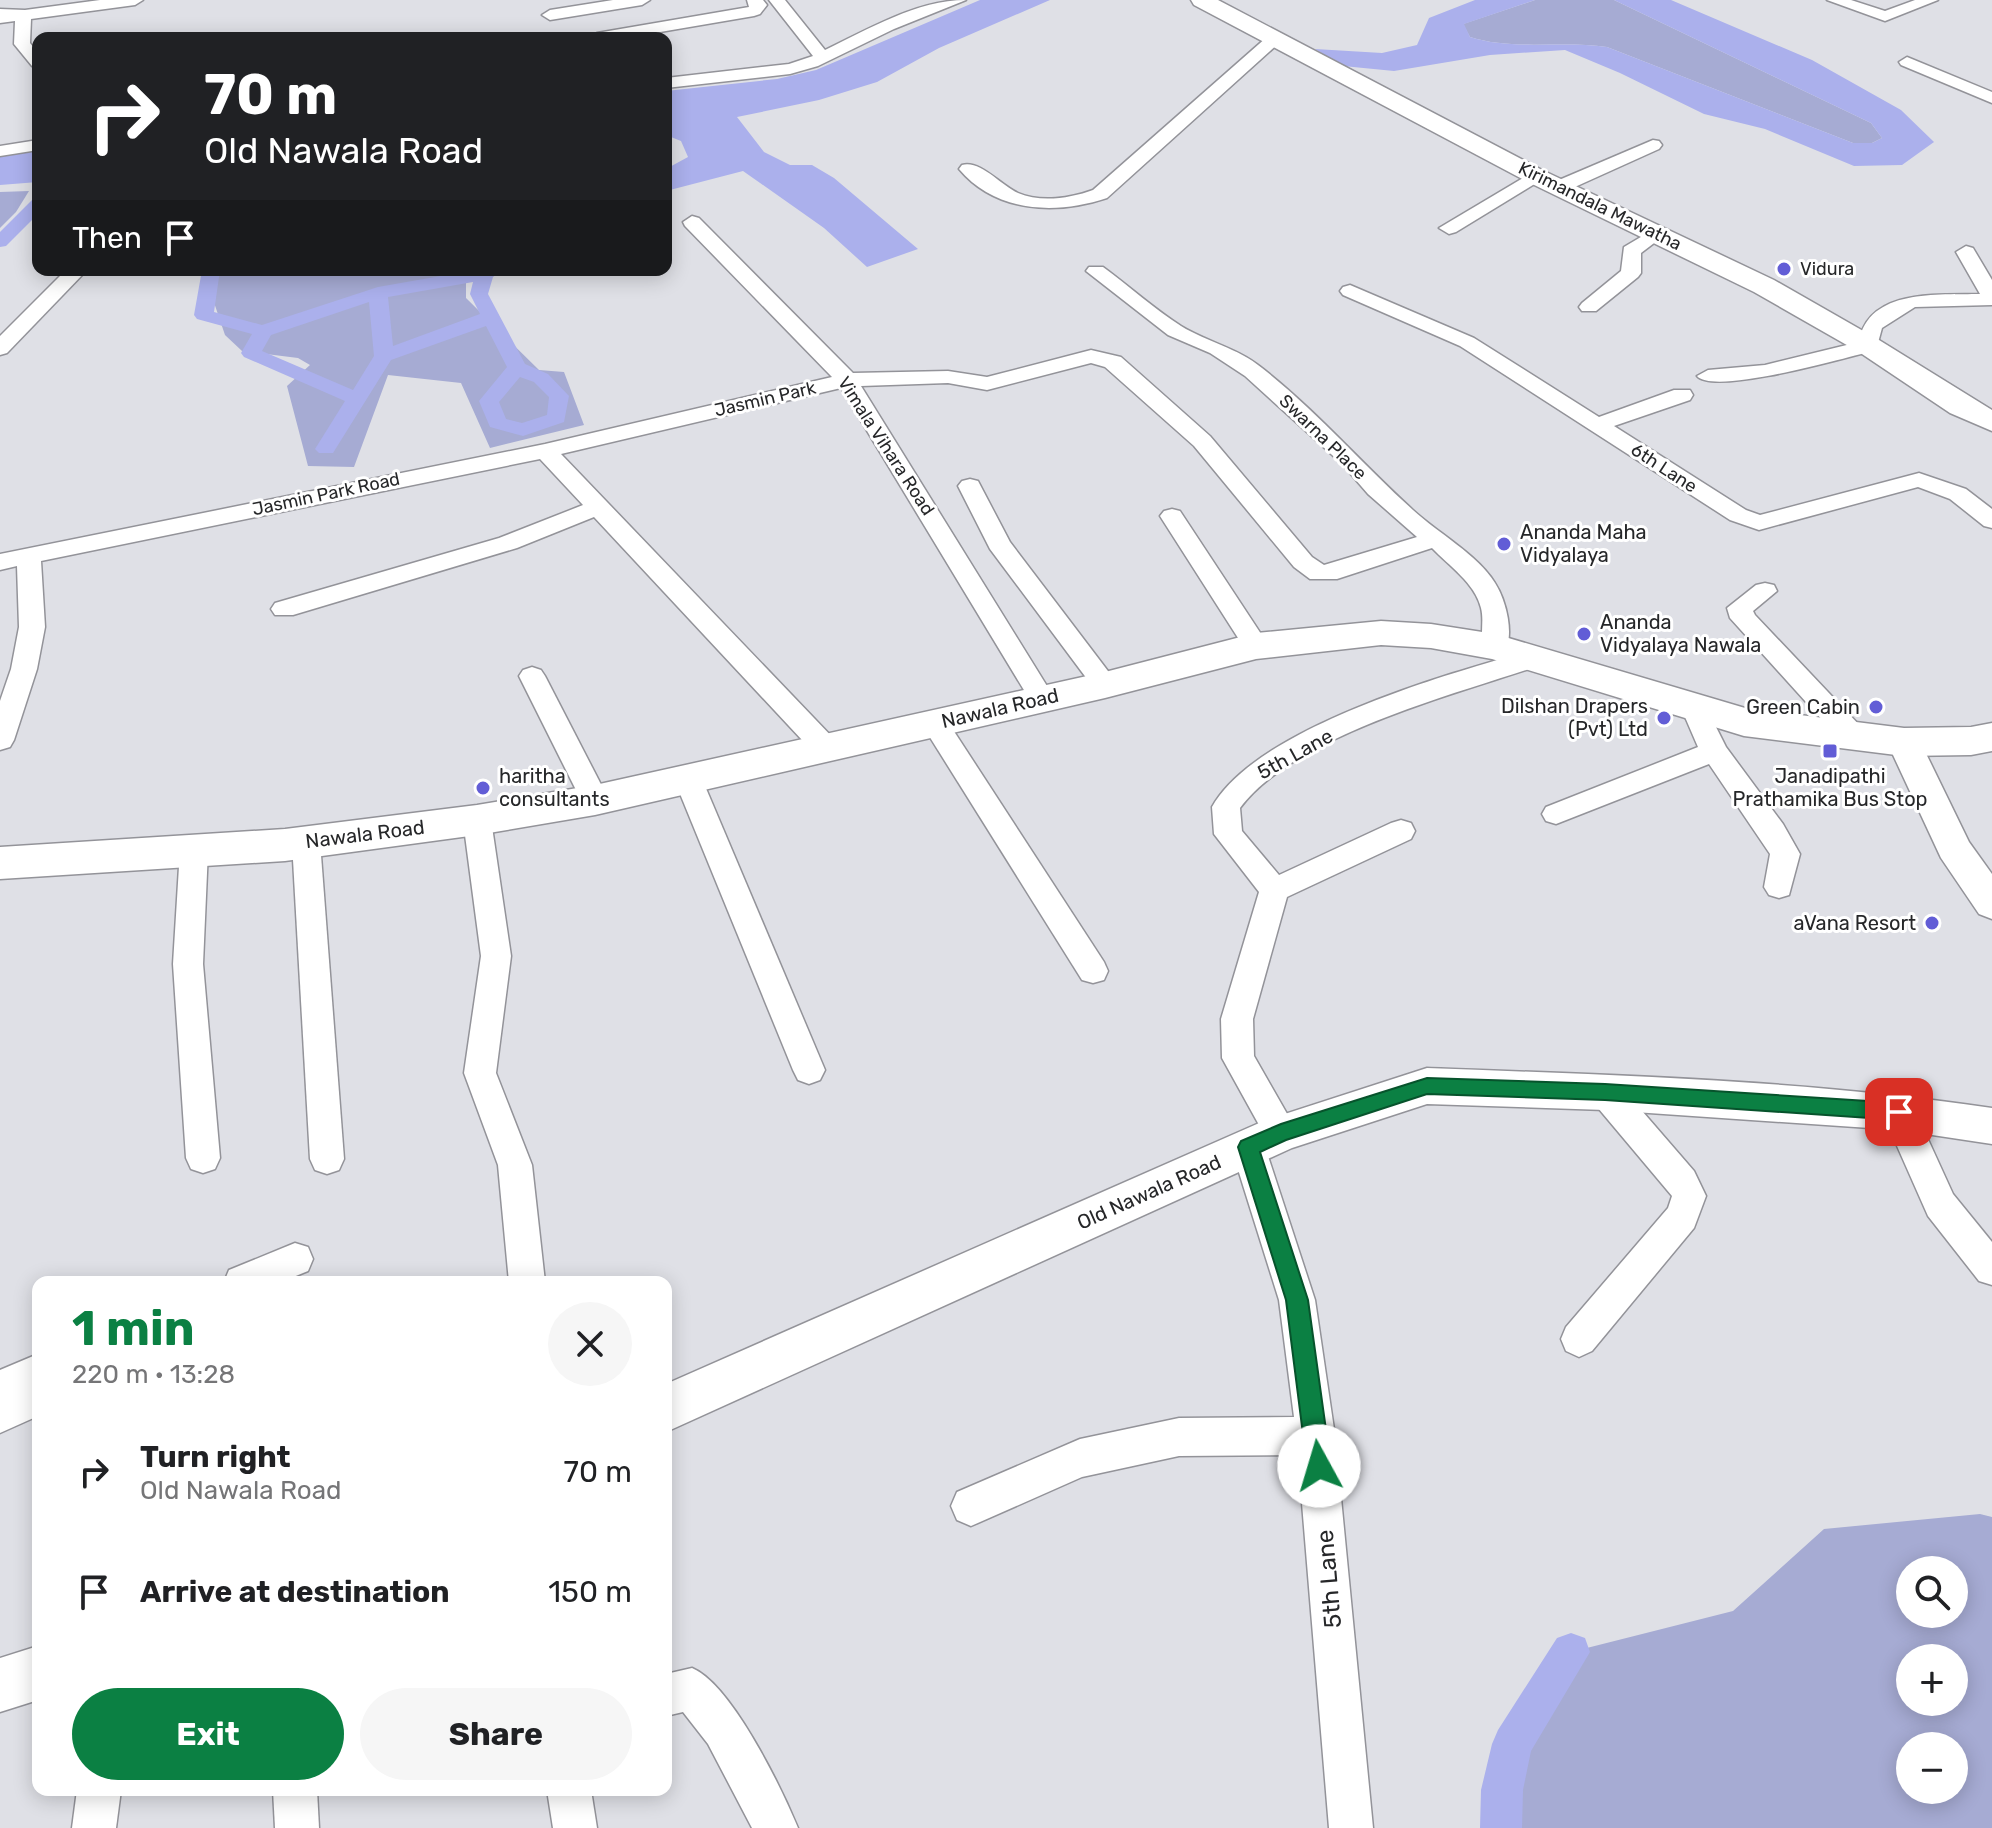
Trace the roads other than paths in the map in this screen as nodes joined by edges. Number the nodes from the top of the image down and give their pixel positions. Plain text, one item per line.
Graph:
1 (135, 0) edge
2 (536, 0) edge
3 (642, 0) edge
4 (755, 0) edge
5 (777, 0) edge
6 (958, 0) edge
7 (1202, 0) edge
8 (1835, 0) edge
9 (1930, 0) edge
10 (88, 4) edge
11 (0, 12) edge
12 (23, 14) junction
13 (0, 18) edge
14 (632, 32) edge
15 (1273, 40) junction
16 (822, 57) junction
17 (32, 58) edge
18 (1907, 62) dead end
19 (672, 82) edge
20 (1992, 98) edge
21 (1653, 145) dead end
22 (32, 146) edge
23 (0, 151) edge
24 (968, 169) dead end
25 (1547, 182) junction
26 (692, 222) dead end
27 (1449, 228) dead end
28 (1656, 234) junction
29 (1966, 252) dead end
30 (1096, 271) dead end
31 (71, 276) edge
32 (1350, 291) dead end
33 (1589, 307) dead end
34 (1869, 346) junction
35 (0, 349) edge
36 (1708, 376) dead end
37 (847, 380) junction
38 (1682, 395) dead end
39 (1992, 422) edge
40 (652, 425) joint
41 (1597, 425) junction
42 (545, 451) junction
43 (970, 486) dead end
44 (598, 507) junction
45 (1172, 516) dead end
46 (1992, 521) edge
47 (1436, 539) junction
48 (29, 558) junction
49 (0, 562) edge
50 (1765, 591) dead end
51 (284, 609) dead end
52 (1256, 646) junction
53 (1513, 653) junction
54 (532, 676) dead end
55 (1105, 685) junction
56 (1042, 699) junction
57 (1695, 710) junction
58 (934, 723) junction
59 (1853, 736) junction
60 (1992, 737) edge
61 (0, 740) edge
62 (1904, 742) junction
63 (826, 748) junction
64 (1714, 751) junction
65 (688, 779) junction
66 (595, 800) junction
67 (1556, 814) dead end
68 (477, 820) junction
69 (1401, 831) dead end
70 (306, 842) junction
71 (194, 850) junction
72 (0, 863) edge
73 (1779, 887) dead end
74 (1274, 890) junction
75 (1992, 904) edge
76 (1093, 971) dead end
77 (809, 1070) dead end
78 (1605, 1092) junction
79 (1899, 1112) junction
80 (1992, 1126) edge
81 (1265, 1140) junction
82 (203, 1158) dead end
83 (327, 1159) dead end
84 (1992, 1269) edge
85 (526, 1276) edge
86 (1579, 1339) dead end
87 (32, 1375) edge
88 (0, 1388) edge
89 (32, 1400) edge
90 (672, 1405) edge
91 (0, 1414) edge
92 (1316, 1436) junction
93 (971, 1506) dead end
94 (32, 1675) edge
95 (0, 1685) edge
96 (672, 1694) edge
97 (98, 1796) edge
98 (295, 1796) edge
99 (570, 1796) edge
100 (94, 1828) edge
101 (297, 1828) edge
102 (575, 1828) edge
103 (776, 1828) edge
104 (1351, 1828) edge

1 - 10 street
2 - 3 street
4 - 14 street
5 - 16 street
6 - 16 street
7 - 15 main road, Kirimandala Mawatha
8 - 9 street
10 - 12 street
11 - 12 street
12 - 13 street
12 - 17 street
15 - 24 street
15 - 25 main road, Kirimandala Mawatha
16 - 19 street
18 - 20 street
21 - 25 street
22 - 23 street
25 - 27 street
25 - 28 main road, Kirimandala Mawatha
26 - 37 street, Vimala Vihara Road
28 - 33 street
28 - 34 main road, Kirimandala Mawatha
29 - 34 street
30 - 47 street, Swarna Place
31 - 35 street
32 - 41 street, 6th Lane
34 - 36 street
34 - 39 main road, Kirimandala Mawatha
37 - 40 street, Jasmin Park
37 - 47 street, Jasmin Park
37 - 56 street, Vimala Vihara Road
38 - 41 street
40 - 42 street, Jasmin Park Road
41 - 46 street, 6th Lane
42 - 44 street
42 - 48 street, Jasmin Park Road
43 - 55 street
44 - 51 street
44 - 63 street
45 - 52 street
47 - 53 street, Swarna Place
48 - 49 street, Jasmin Park Road
48 - 61 street
50 - 59 street
52 - 53 main road, Nawala Road
52 - 55 main road, Nawala Road
53 - 57 main road, Nawala Road
53 - 74 street, 5th Lane
54 - 66 street
55 - 56 main road, Nawala Road
56 - 58 main road, Nawala Road
57 - 59 main road, Nawala Road
57 - 64 street
58 - 63 main road, Nawala Road
58 - 76 street
59 - 62 main road, Nawala Road
60 - 62 main road, Nawala Road
62 - 75 street
63 - 65 main road, Nawala Road
64 - 67 street
64 - 73 street
65 - 66 main road, Nawala Road
65 - 77 street
66 - 68 main road, Nawala Road
68 - 70 main road, Nawala Road
68 - 85 street
69 - 74 street
70 - 71 main road, Nawala Road
70 - 83 street
71 - 72 main road, Nawala Road
71 - 82 street
74 - 81 street, 5th Lane
78 - 79 street, Old Nawala Road
78 - 81 street, Old Nawala Road
78 - 86 street
79 - 80 street, Old Nawala Road
79 - 84 street
81 - 90 street, Old Nawala Road
81 - 92 street, 5th Lane
87 - 88 street
89 - 91 street
92 - 93 street
92 - 104 street, 5th Lane
94 - 95 street
96 - 103 street
97 - 100 street
98 - 101 street
99 - 102 street

